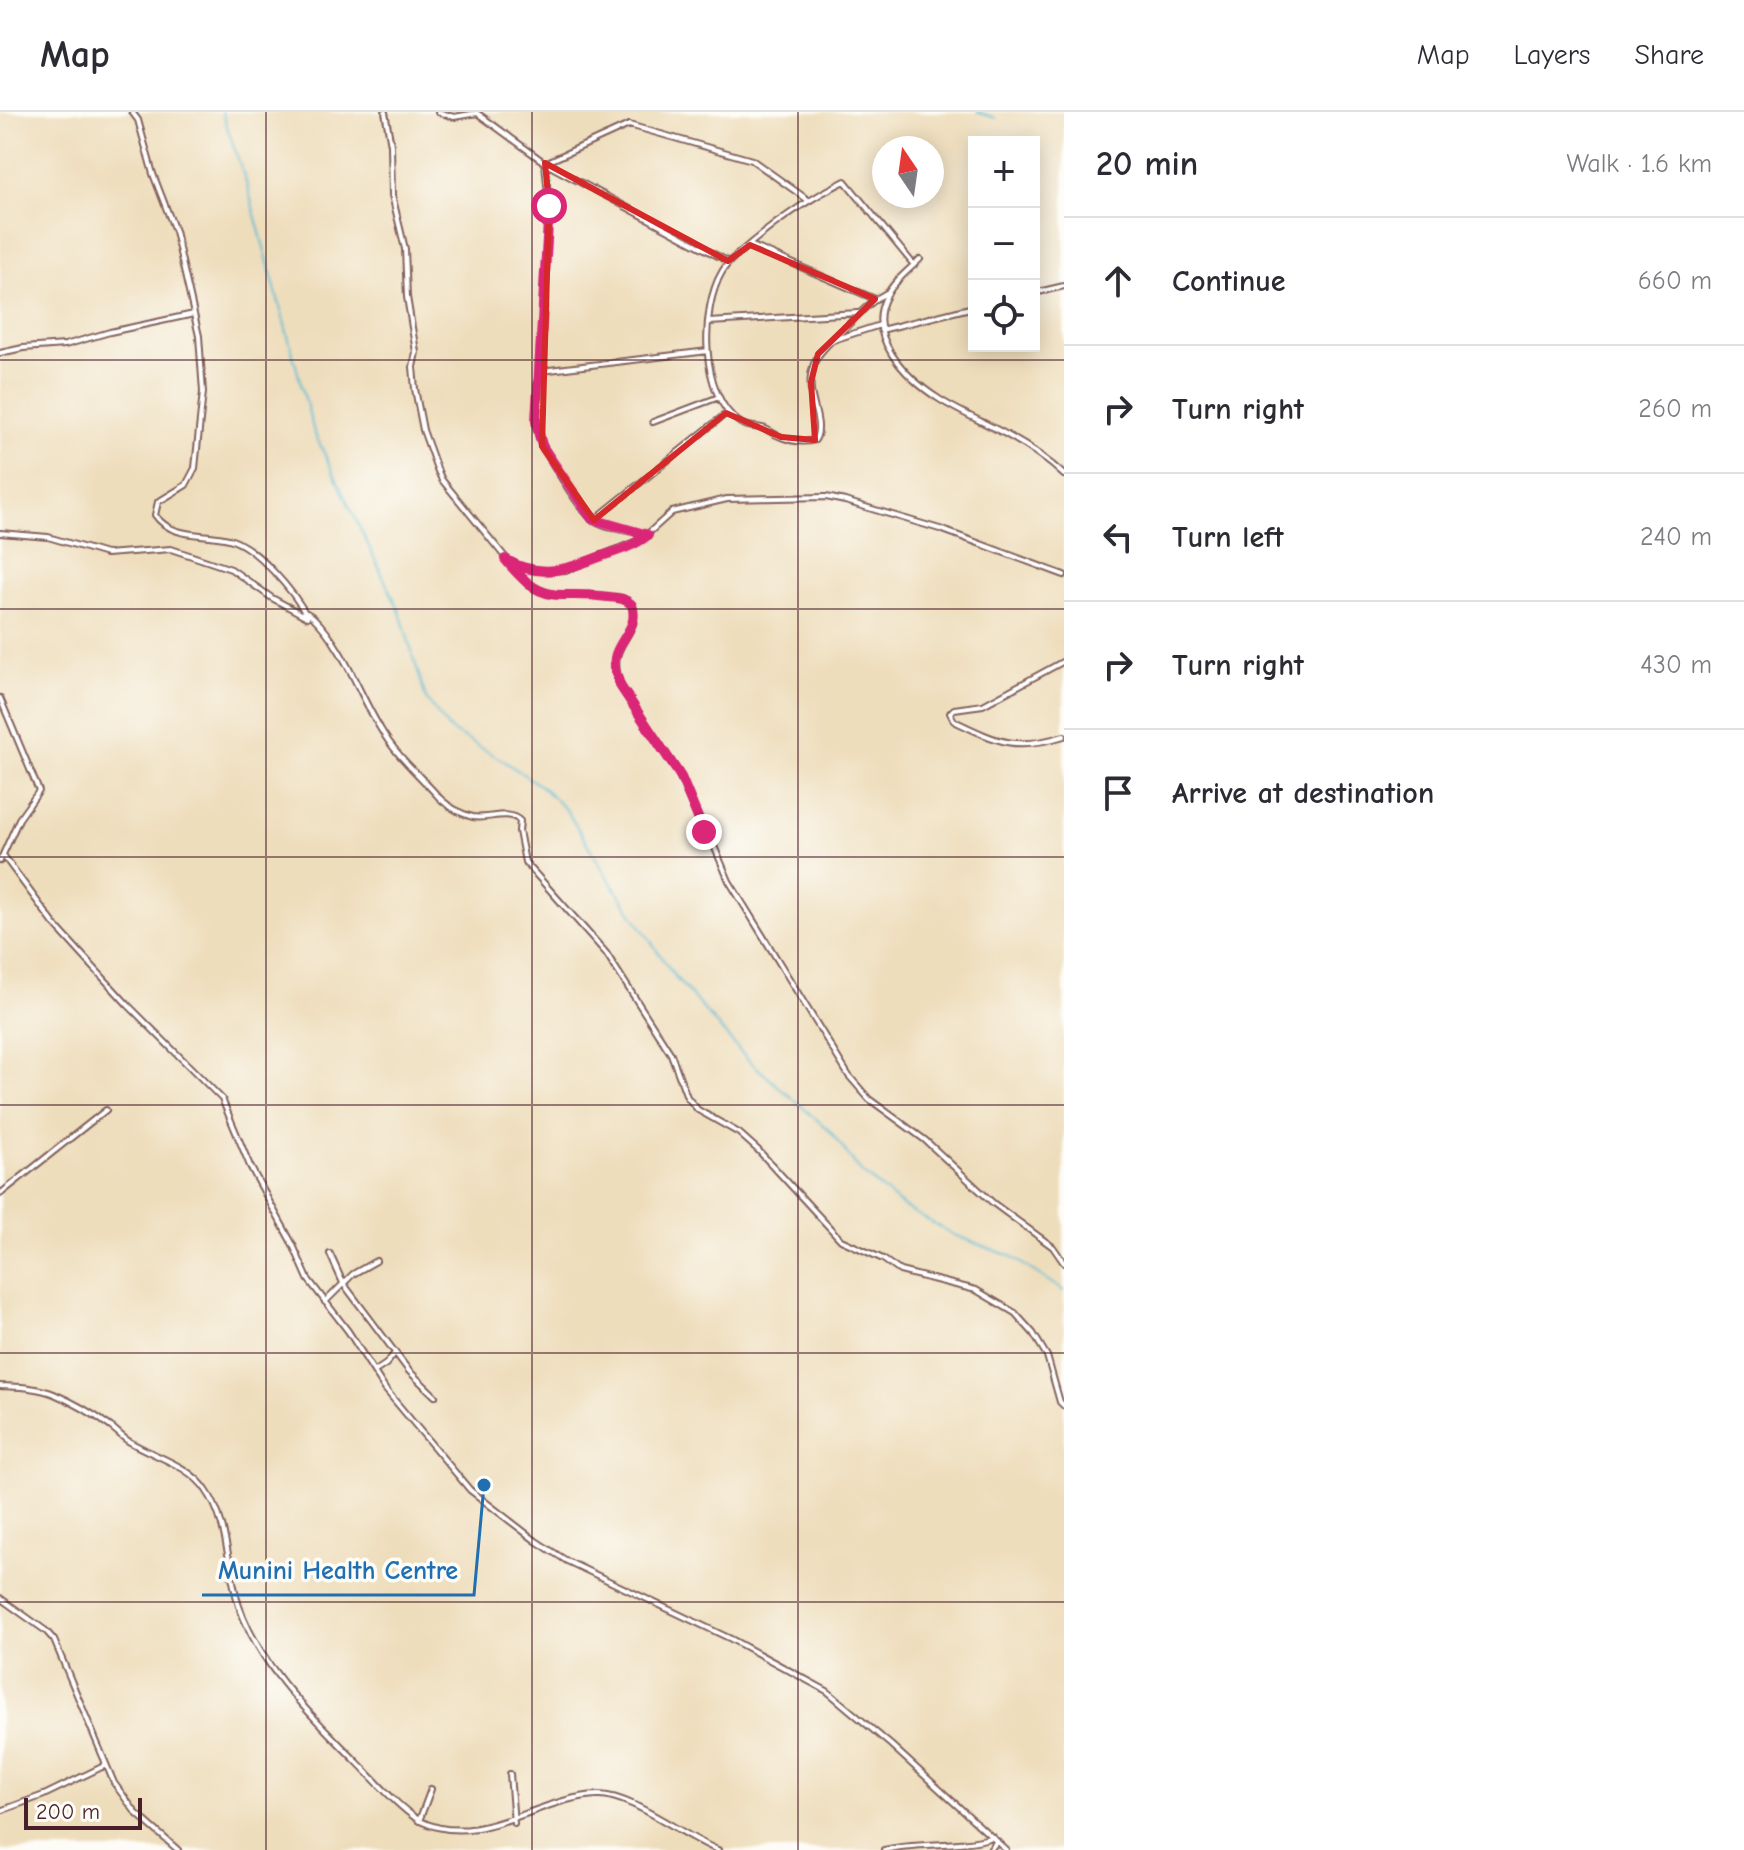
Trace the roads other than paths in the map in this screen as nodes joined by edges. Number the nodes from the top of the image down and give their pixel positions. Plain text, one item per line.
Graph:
1 (132, 112) edge
2 (385, 112) edge
3 (438, 112) edge
4 (545, 163) junction
5 (808, 200) junction
6 (750, 245) junction
7 (920, 259) dead end
8 (729, 262) junction
9 (914, 265) junction
10 (1064, 286) edge
11 (888, 292) junction
12 (1040, 292) edge
13 (875, 299) junction
14 (968, 308) edge
15 (859, 313) junction
16 (194, 314) junction
17 (709, 322) junction
18 (880, 327) junction
19 (827, 342) junction
20 (708, 351) junction
21 (0, 353) edge
22 (541, 371) junction
23 (719, 397) junction
24 (728, 412) junction
25 (653, 422) dead end
26 (1064, 475) edge
27 (594, 520) junction
28 (0, 533) edge
29 (648, 535) junction
30 (505, 559) junction
31 (1064, 575) edge
32 (307, 617) junction
33 (1064, 661) edge
34 (0, 698) edge
35 (1064, 736) edge
36 (1, 858) edge
37 (106, 1110) dead end
38 (0, 1194) edge
39 (330, 1254) dead end
40 (376, 1261) dead end
41 (1064, 1263) edge
42 (343, 1283) junction
43 (325, 1302) junction
44 (395, 1353) junction
45 (374, 1372) junction
46 (0, 1386) edge
47 (435, 1396) dead end
48 (1064, 1406) edge
49 (0, 1598) edge
50 (106, 1765) junction
51 (510, 1774) dead end
52 (431, 1789) dead end
53 (0, 1811) edge
54 (419, 1821) junction
55 (514, 1823) junction
56 (995, 1839) junction
57 (178, 1850) edge
58 (718, 1850) edge
59 (884, 1850) edge
60 (990, 1850) edge
61 (1006, 1850) edge

1 - 16 street
2 - 30 street
3 - 4 street
4 - 5 street
4 - 8 street
4 - 22 street
5 - 6 street
5 - 9 street
6 - 8 street
6 - 13 street
7 - 9 street
8 - 17 street
9 - 11 street
10 - 12 street
11 - 13 street
11 - 18 street
13 - 15 street
14 - 18 street
15 - 17 street
15 - 19 street
16 - 21 street
16 - 32 street
17 - 20 street
18 - 19 street
18 - 26 street
19 - 24 street
20 - 22 street
20 - 23 street
22 - 27 street
23 - 24 street
23 - 25 street
24 - 27 street
27 - 29 street
28 - 32 street
29 - 30 street
29 - 31 street
30 - 41 street
32 - 48 street
33 - 35 street
34 - 36 street
36 - 43 street
37 - 38 street
39 - 42 street
40 - 42 street
42 - 43 street
42 - 44 street
43 - 45 street
44 - 45 street
44 - 47 street
45 - 56 street
46 - 54 street
49 - 50 street
50 - 53 street
50 - 57 street
51 - 55 street
52 - 54 street
54 - 55 street
55 - 58 street
56 - 59 street
56 - 60 street
56 - 61 street

